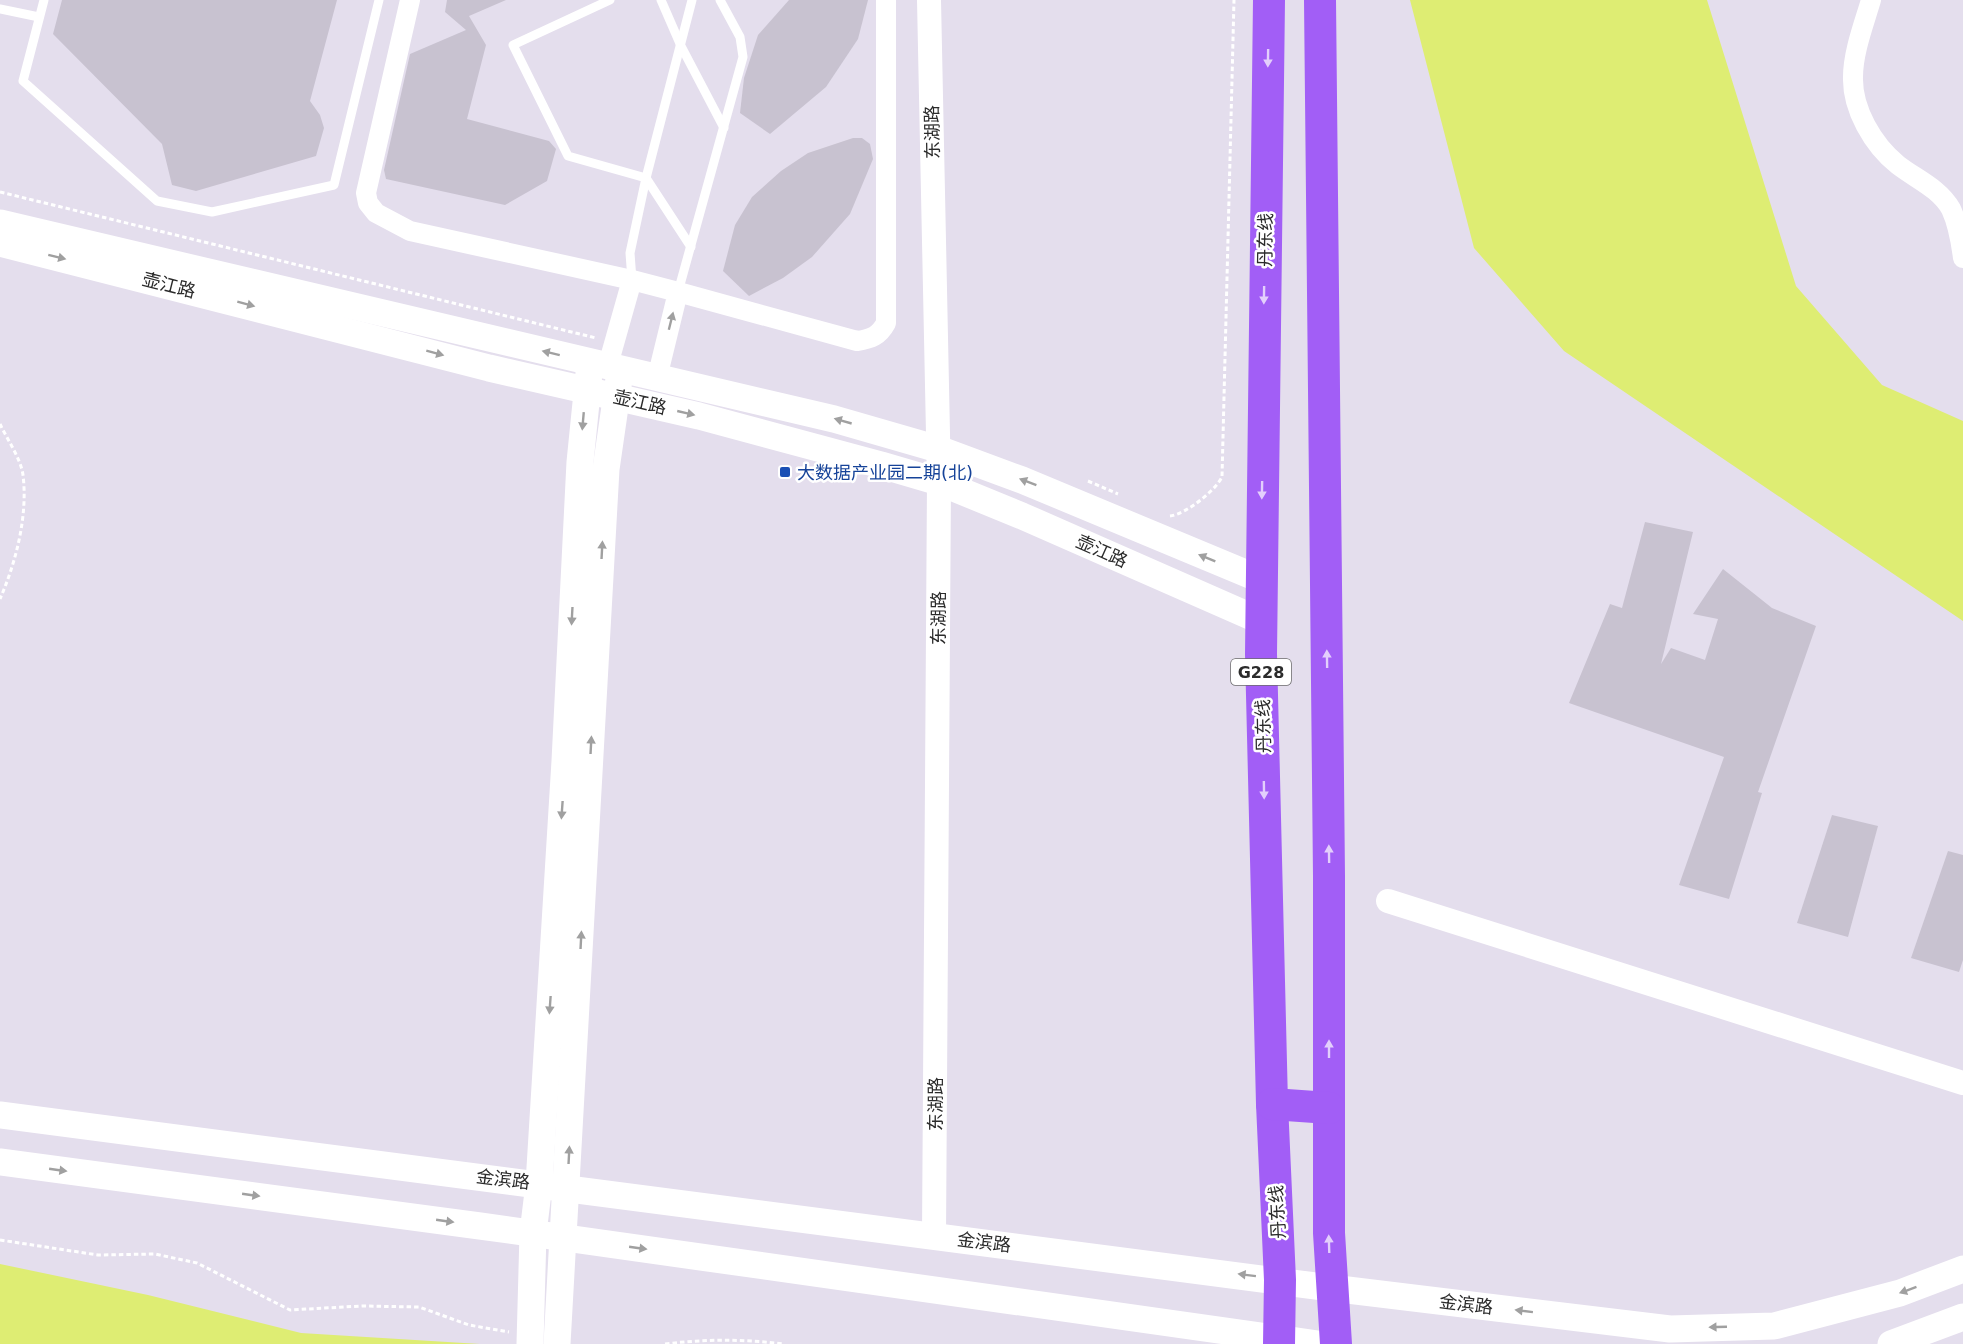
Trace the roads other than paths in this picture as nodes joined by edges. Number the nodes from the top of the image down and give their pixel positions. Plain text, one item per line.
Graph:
1 (44, 0) edge
2 (379, 0) edge
3 (410, 0) edge
4 (610, 0) edge
5 (661, 0) edge
6 (692, 0) edge
7 (720, 0) edge
8 (886, 0) edge
9 (929, 0) edge
10 (1269, 0) edge
11 (1320, 0) edge
12 (1871, 0) edge
13 (0, 9) edge
14 (39, 17) junction
15 (681, 46) junction
16 (724, 128) junction
17 (646, 177) junction
18 (0, 223) edge
19 (0, 243) edge
20 (691, 247) junction
21 (1963, 258) edge
22 (632, 280) junction
23 (678, 292) junction
24 (606, 366) junction
25 (657, 378) junction
26 (586, 390) junction
27 (616, 397) junction
28 (938, 449) junction
29 (939, 482) junction
30 (1262, 580) junction
31 (1261, 621) junction
32 (1388, 901) dead end
33 (1963, 1083) edge
34 (1272, 1104) junction
35 (1329, 1108) junction
36 (0, 1115) edge
37 (0, 1162) edge
38 (539, 1184) junction
39 (567, 1188) junction
40 (533, 1233) junction
41 (934, 1236) junction
42 (564, 1238) junction
43 (1963, 1269) edge
44 (1280, 1280) junction
45 (1330, 1288) junction
46 (1963, 1317) edge
47 (525, 1331) edge
48 (557, 1331) edge
49 (1279, 1341) edge
50 (1318, 1344) edge
51 (1336, 1344) edge
52 (1891, 1344) edge

1 - 14 lane
2 - 14 lane
3 - 22 street
4 - 17 lane
5 - 15 lane
6 - 15 lane
7 - 16 lane
8 - 23 street
9 - 28 street, 东湖路
10 -> 30 highway, 丹东线 / G228
35 -> 11 highway
12 - 21 street
13 - 14 lane
15 - 16 lane
15 - 17 lane
16 - 20 lane
17 - 20 lane
17 - 22 lane
24 -> 18 main road, 壶江路
19 -> 26 main road, 壶江路
20 - 23 lane
22 - 23 street
22 - 24 street
25 -> 23 street
24 - 25 main road, 壶江路
24 - 26 main road
24 - 27 main road
28 -> 25 main road, 壶江路
26 - 27 main road, 壶江路
26 -> 38 main road
27 -> 29 main road, 壶江路
39 -> 27 main road
28 - 29 street, 东湖路
30 -> 28 main road, 壶江路
29 - 31 main road, 壶江路
29 - 41 street, 东湖路
30 - 31 highway, 丹东线 / G228
31 -> 34 highway, 丹东线 / G228
32 - 33 street
34 - 35 highway
34 - 44 highway, 丹东线 / G228
45 -> 35 highway
36 - 38 main road, 金滨路
37 -> 40 main road
38 - 39 main road, 金滨路
38 - 40 main road
39 - 41 main road, 金滨路
39 - 42 main road
40 - 42 main road
40 - 47 main road
44 -> 41 main road, 金滨路
42 - 48 main road
42 -> 49 main road
43 -> 45 main road, 金滨路
44 - 45 main road, 金滨路
44 - 49 highway, 丹东线 / G228
45 - 51 highway
46 - 52 main road
49 - 50 main road

